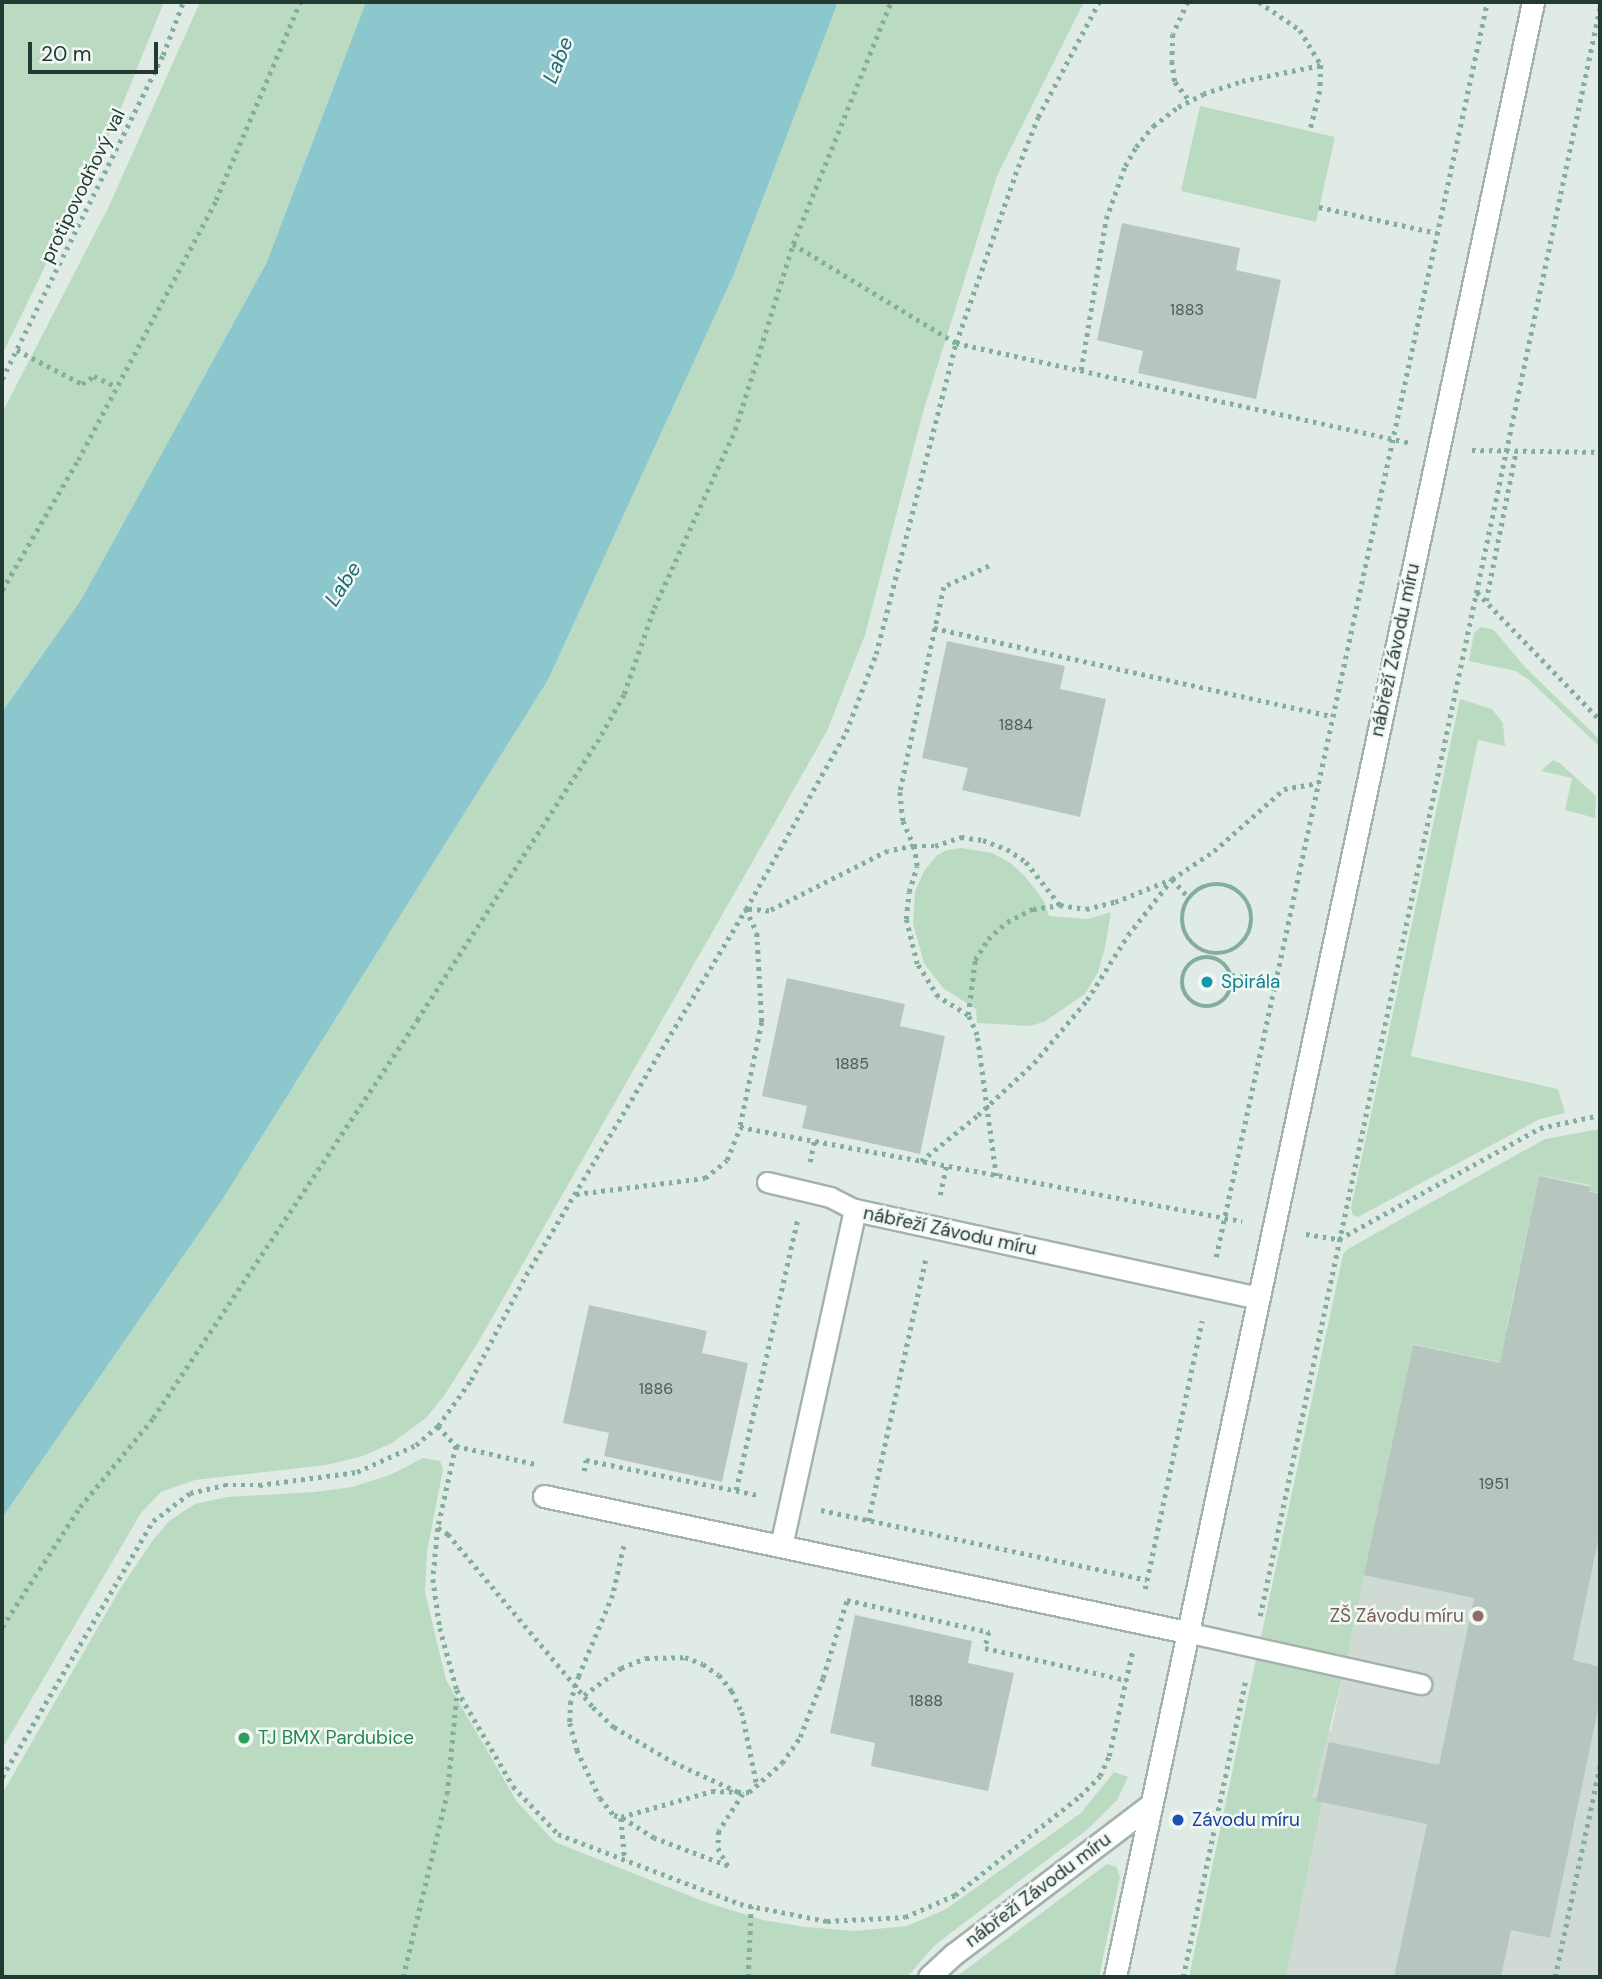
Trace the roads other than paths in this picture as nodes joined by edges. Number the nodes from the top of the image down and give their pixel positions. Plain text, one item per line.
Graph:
1 (1533, 2) edge
2 (767, 1182) dead end
3 (855, 1210) junction
4 (1257, 1298) junction
5 (544, 1496) dead end
6 (781, 1546) junction
7 (1186, 1632) junction
8 (1421, 1684) dead end
9 (1149, 1805) junction
10 (929, 1977) edge
11 (1115, 1977) edge

1 - 4 street, nábřeží Závodu míru
2 - 3 lane
3 - 4 street, nábřeží Závodu míru
3 - 6 street, nábřeží Závodu míru
4 - 7 street, nábřeží Závodu míru
5 - 6 street
6 - 7 street
7 - 8 lane
7 - 9 street, nábřeží Závodu míru
9 - 10 street, nábřeží Závodu míru
9 - 11 street, nábřeží Závodu míru

